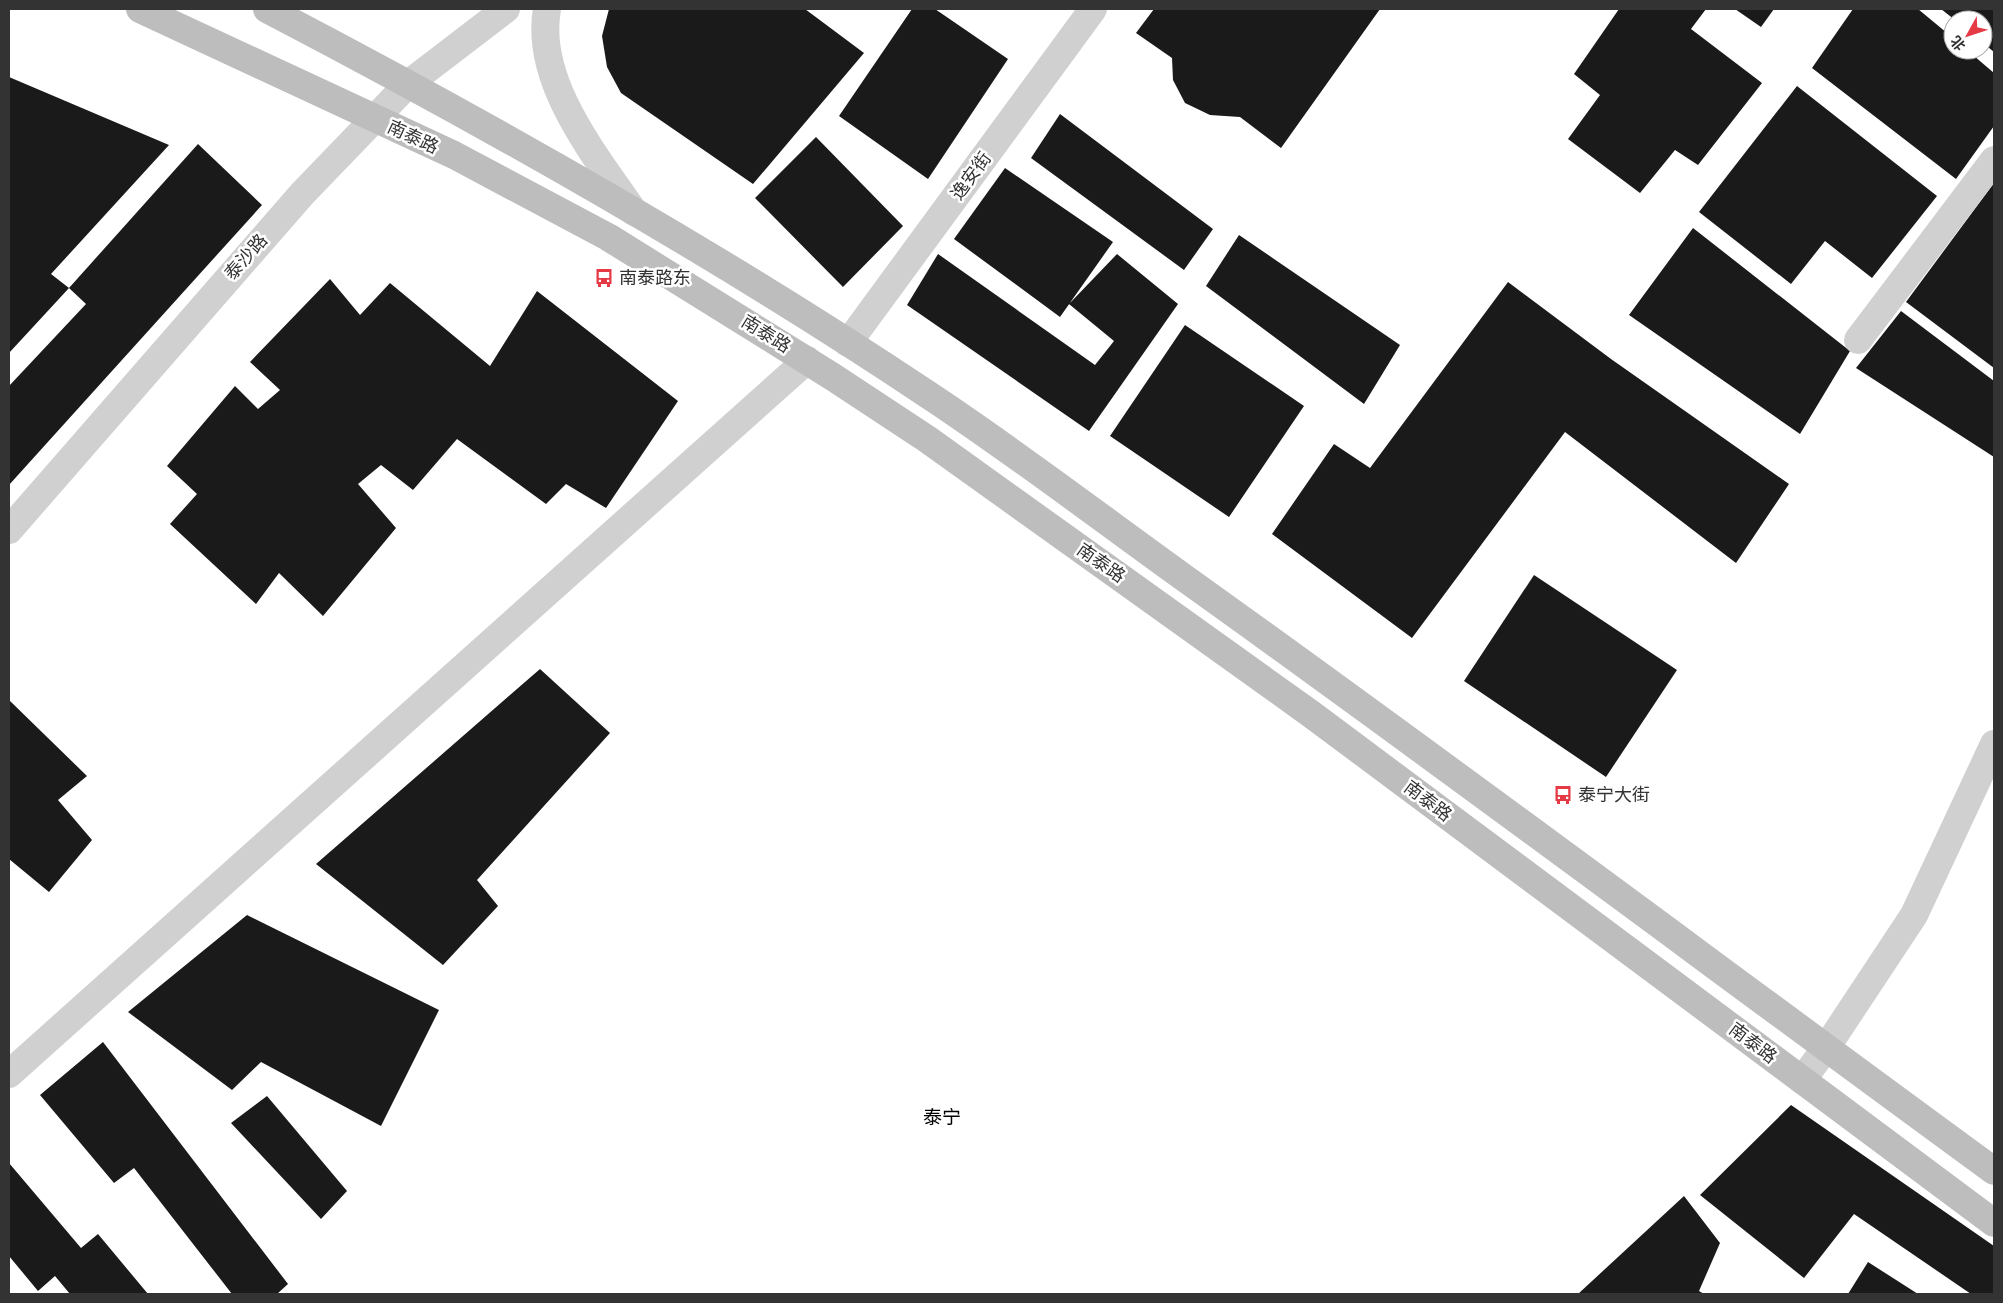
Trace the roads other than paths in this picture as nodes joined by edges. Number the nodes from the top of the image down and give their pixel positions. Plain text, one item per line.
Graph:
1 (140, 9) edge
2 (268, 9) edge
3 (506, 9) edge
4 (547, 9) edge
5 (1093, 9) edge
6 (486, 18) edge
7 (408, 84) junction
8 (375, 119) junction
9 (1994, 160) edge
10 (634, 212) junction
11 (1858, 340) dead end
12 (848, 343) junction
13 (807, 360) junction
14 (9, 530) edge
15 (1994, 744) edge
16 (1826, 1048) junction
17 (9, 1074) edge
18 (1802, 1080) junction
19 (1994, 1170) edge
20 (1994, 1223) edge

1 - 8 main road, 南泰路
2 - 7 main road, 南泰路
3 - 6 street, 泰沙路
4 - 10 street
5 - 12 street, 逸安街
6 - 7 street, 泰沙路
7 - 8 street, 泰沙路
7 - 10 main road, 南泰路
8 - 13 main road, 南泰路
8 - 14 street, 泰沙路
9 - 11 street
10 - 12 main road, 南泰路
12 - 16 main road, 南泰路
13 - 17 street
13 - 18 main road, 南泰路
15 - 16 street
16 - 18 street
16 - 19 main road, 南泰路
18 - 20 main road, 南泰路

